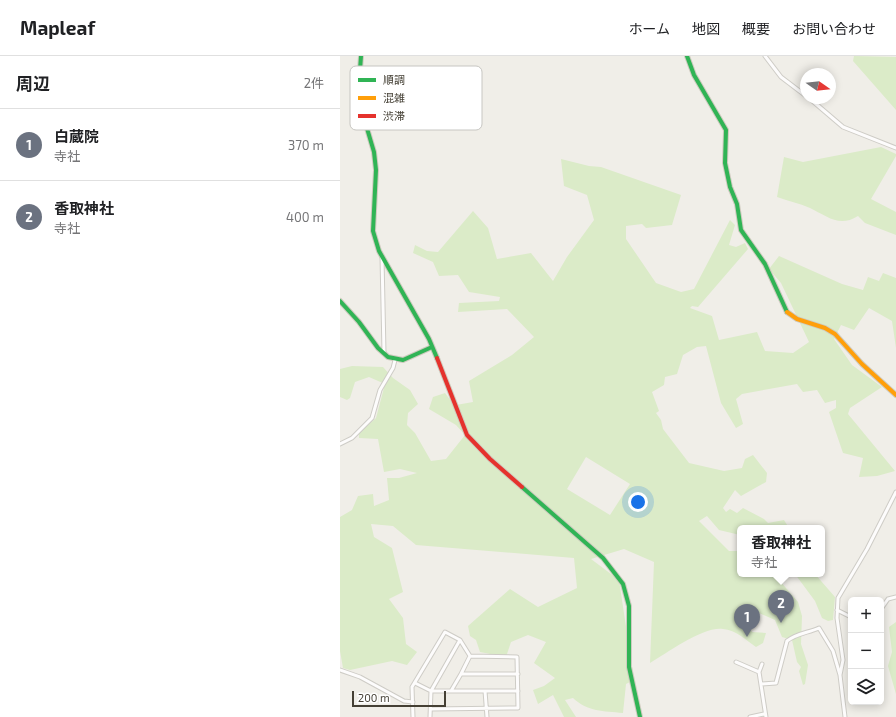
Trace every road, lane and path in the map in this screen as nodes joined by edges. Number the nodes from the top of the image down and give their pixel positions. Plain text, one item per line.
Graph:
1 (361, 56) edge
2 (687, 56) edge
3 (765, 56) edge
4 (360, 66) edge
5 (800, 91) edge
6 (816, 104) edge
7 (367, 130) edge
8 (896, 148) edge
9 (382, 256) junction
10 (340, 301) edge
11 (432, 347) junction
12 (384, 353) junction
13 (395, 360) junction
14 (896, 395) edge
15 (340, 444) edge
16 (896, 492) edge
17 (896, 597) edge
18 (884, 605) edge
19 (837, 610) junction
20 (848, 616) edge
21 (460, 640) junction
22 (470, 656) junction
23 (736, 662) dead end
24 (762, 664) dead end
25 (340, 670) edge
26 (759, 672) junction
27 (461, 674) junction
28 (518, 674) junction
29 (840, 675) junction
30 (415, 683) junction
31 (761, 684) junction
32 (431, 691) junction
33 (451, 691) junction
34 (485, 691) junction
35 (518, 691) junction
36 (413, 702) junction
37 (430, 708) junction
38 (486, 708) junction
39 (765, 716) edge
40 (413, 717) edge
41 (430, 717) edge
42 (487, 717) edge
43 (640, 717) edge
44 (750, 717) edge
45 (845, 717) edge

1 - 4 street
2 - 14 street
3 - 5 street
6 - 8 street
7 - 9 street
9 - 11 street
9 - 12 street
10 - 12 street
11 - 13 street
11 - 43 street
12 - 13 street
13 - 15 street
16 - 19 street
17 - 18 street
19 - 20 street
19 - 29 street
21 - 22 street
21 - 30 street
21 - 32 street
22 - 27 street
22 - 28 street
23 - 26 street
24 - 26 street
25 - 36 street
26 - 31 street
27 - 28 street
27 - 33 street
28 - 35 street
29 - 31 street
29 - 45 street
30 - 32 street
30 - 36 street
31 - 39 street
32 - 33 street
32 - 37 street
33 - 34 street
34 - 35 street
34 - 38 street
35 - 38 street
36 - 40 street
37 - 38 street
37 - 41 street
38 - 42 street
39 - 44 street

